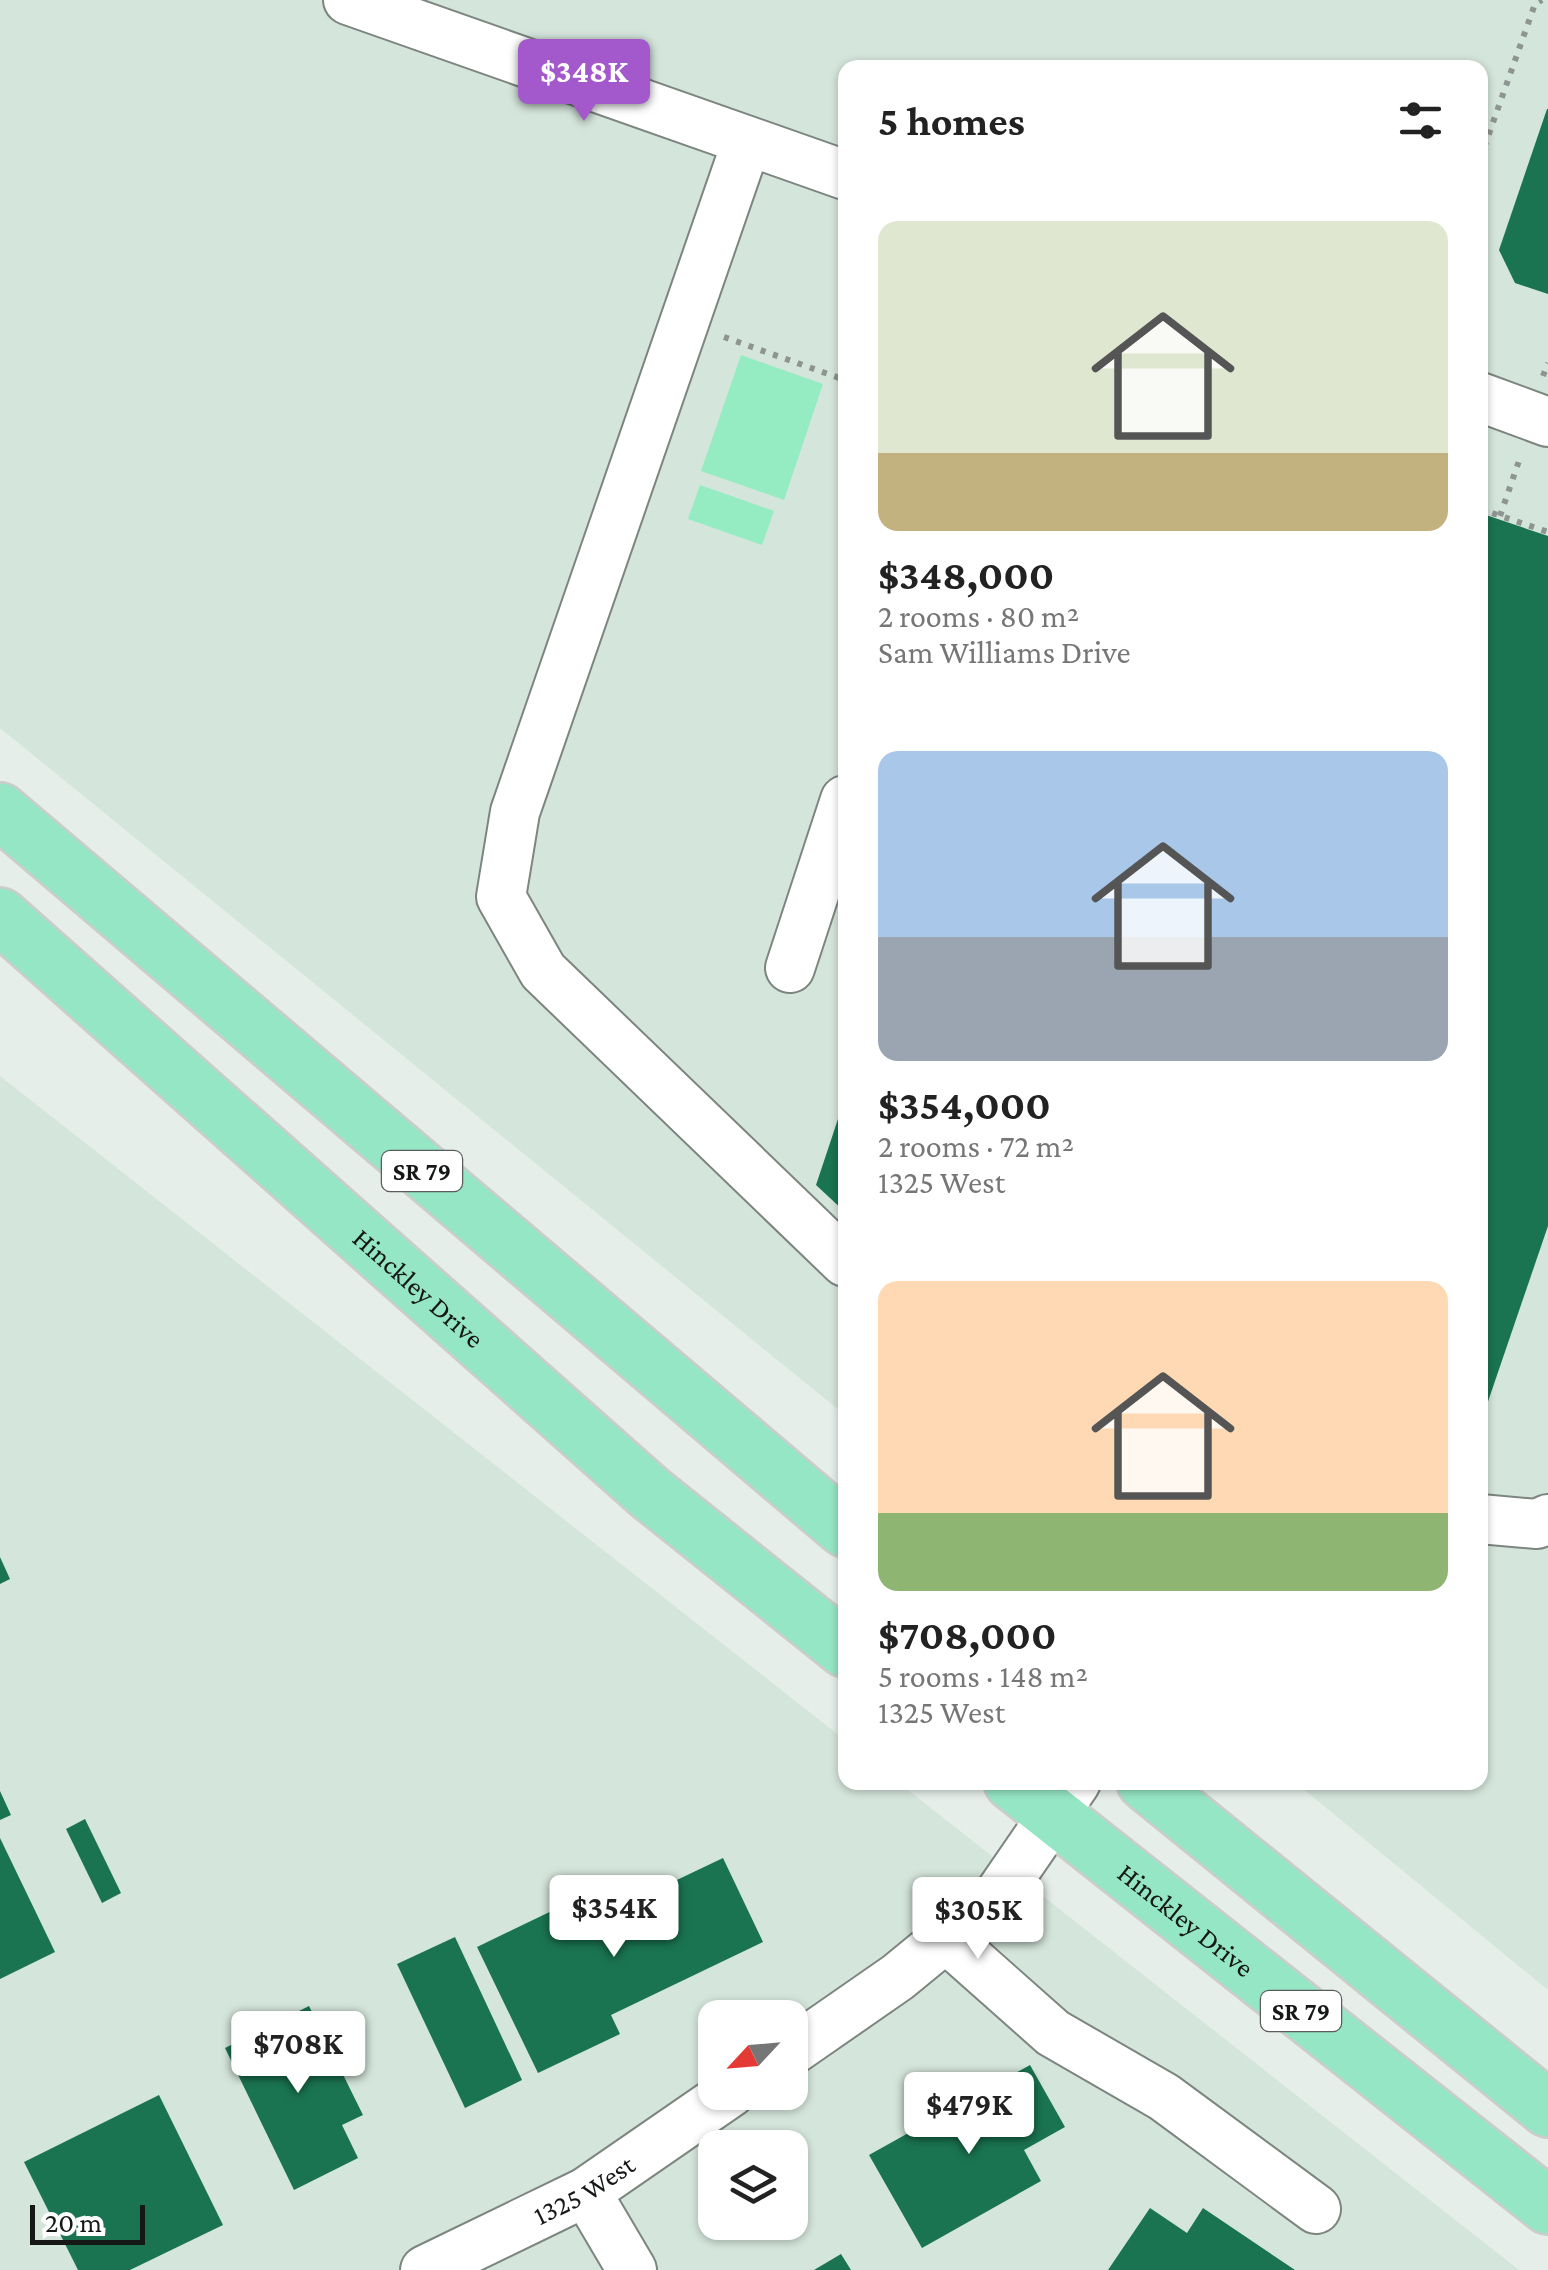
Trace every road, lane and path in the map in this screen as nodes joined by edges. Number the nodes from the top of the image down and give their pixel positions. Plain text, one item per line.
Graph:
1 (348, 0) edge
2 (1542, 0) edge
3 (1488, 136) edge
4 (747, 140) junction
5 (838, 172) edge
6 (684, 323) junction
7 (1548, 363) edge
8 (838, 378) edge
9 (1488, 400) edge
10 (1537, 418) edge
11 (1488, 512) edge
12 (1500, 516) junction
13 (1548, 532) edge
14 (0, 811) edge
15 (838, 821) edge
16 (0, 916) edge
17 (790, 968) dead end
18 (838, 1255) edge
19 (1548, 1519) edge
20 (1488, 1520) edge
21 (838, 1523) edge
22 (838, 1643) edge
23 (1154, 1790) edge
24 (1047, 1794) edge
25 (946, 1938) junction
26 (808, 2039) edge
27 (1548, 2109) edge
28 (705, 2110) edge
29 (586, 2192) junction
30 (1548, 2206) edge
31 (1316, 2209) dead end
32 (425, 2270) edge
33 (632, 2270) edge

1 - 4 street
2 - 3 path
4 - 5 street
4 - 6 street
6 - 8 path
6 - 18 street
7 - 10 path
9 - 10 street
10 - 12 path
11 - 12 path
12 - 13 path
14 - 21 main road, SR 79
15 - 17 street
16 - 22 main road, Hinckley Drive
19 - 20 street
23 - 27 main road, SR 79
24 - 25 street
24 - 30 main road, Hinckley Drive / SR 79
25 - 26 street
25 - 31 street
28 - 29 street, 1325 West
29 - 32 street, 1325 West
29 - 33 street

